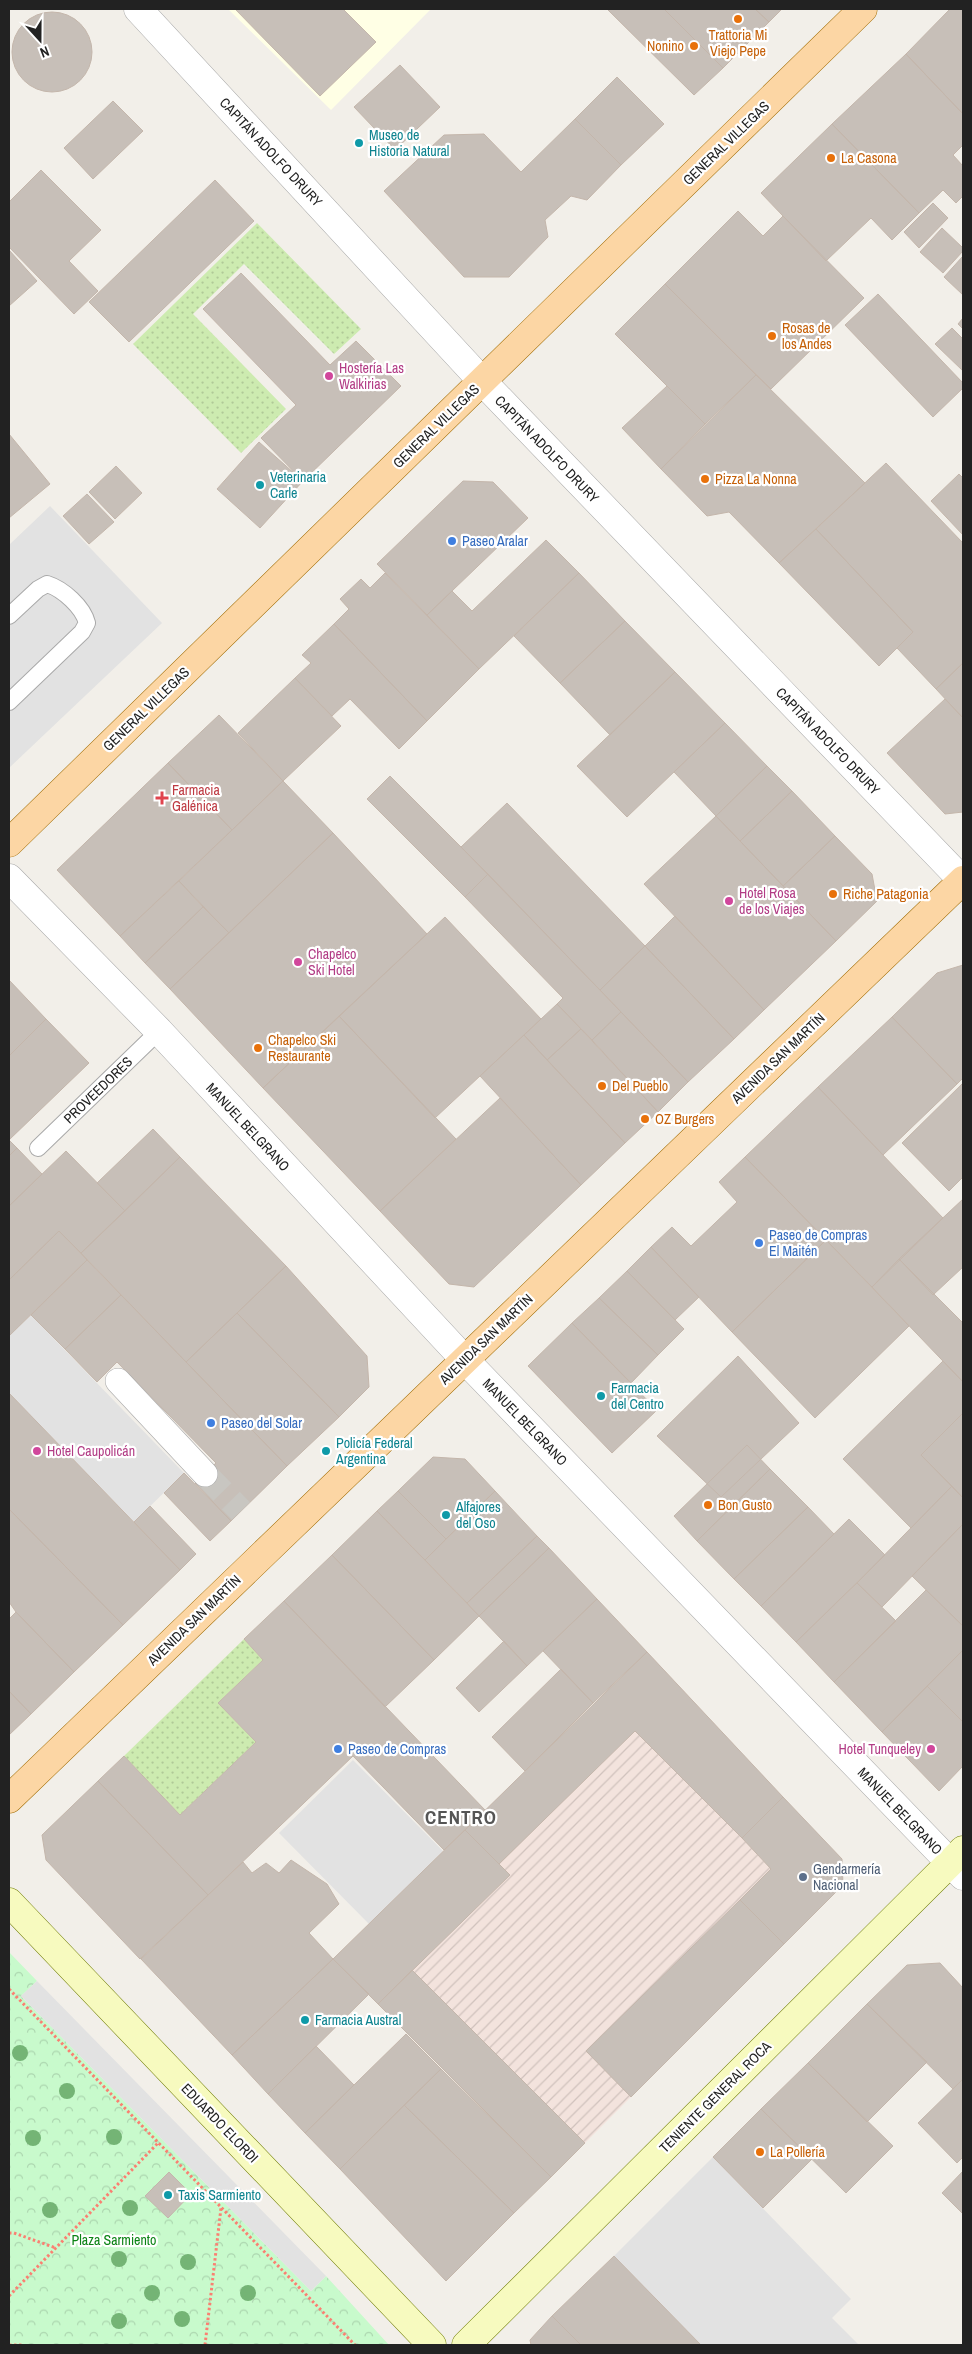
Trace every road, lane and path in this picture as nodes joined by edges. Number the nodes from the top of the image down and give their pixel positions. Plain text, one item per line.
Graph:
1 (138, 9) edge
2 (863, 9) edge
3 (482, 381) junction
4 (9, 616) edge
5 (9, 702) edge
6 (9, 843) edge
7 (9, 878) edge
8 (963, 881) edge
9 (159, 1031) junction
10 (38, 1148) dead end
11 (464, 1359) junction
12 (118, 1381) dead end
13 (205, 1474) tunnel mouth
14 (9, 1799) edge
15 (959, 1863) edge
16 (9, 1902) edge
17 (9, 1989) edge
18 (158, 2143) junction
19 (221, 2208) junction
20 (9, 2233) edge
21 (56, 2248) junction
22 (9, 2296) edge
23 (9, 2345) edge
24 (23, 2345) edge
25 (205, 2345) edge
26 (355, 2345) edge
27 (432, 2345) edge
28 (466, 2345) edge

1 - 3 street, CAPITÁN ADOLFO DRURY
2 - 3 main road, GENERAL VILLEGAS
3 - 6 main road, GENERAL VILLEGAS
3 - 8 street, CAPITÁN ADOLFO DRURY
4 - 5 lane
7 - 9 street, MANUEL BELGRANO
8 - 11 main road, AVENIDA SAN MARTÍN
9 - 10 lane, PROVEEDORES
9 - 11 street, MANUEL BELGRANO
11 - 14 main road, AVENIDA SAN MARTÍN
11 - 15 street, MANUEL BELGRANO
12 - 13 street
15 - 28 main road, TENIENTE GENERAL ROCA
16 - 27 main road, EDUARDO ELORDI
17 - 18 path
18 - 19 path
18 - 21 path
19 - 25 path
19 - 26 path
20 - 21 path
21 - 22 path
23 - 24 path

